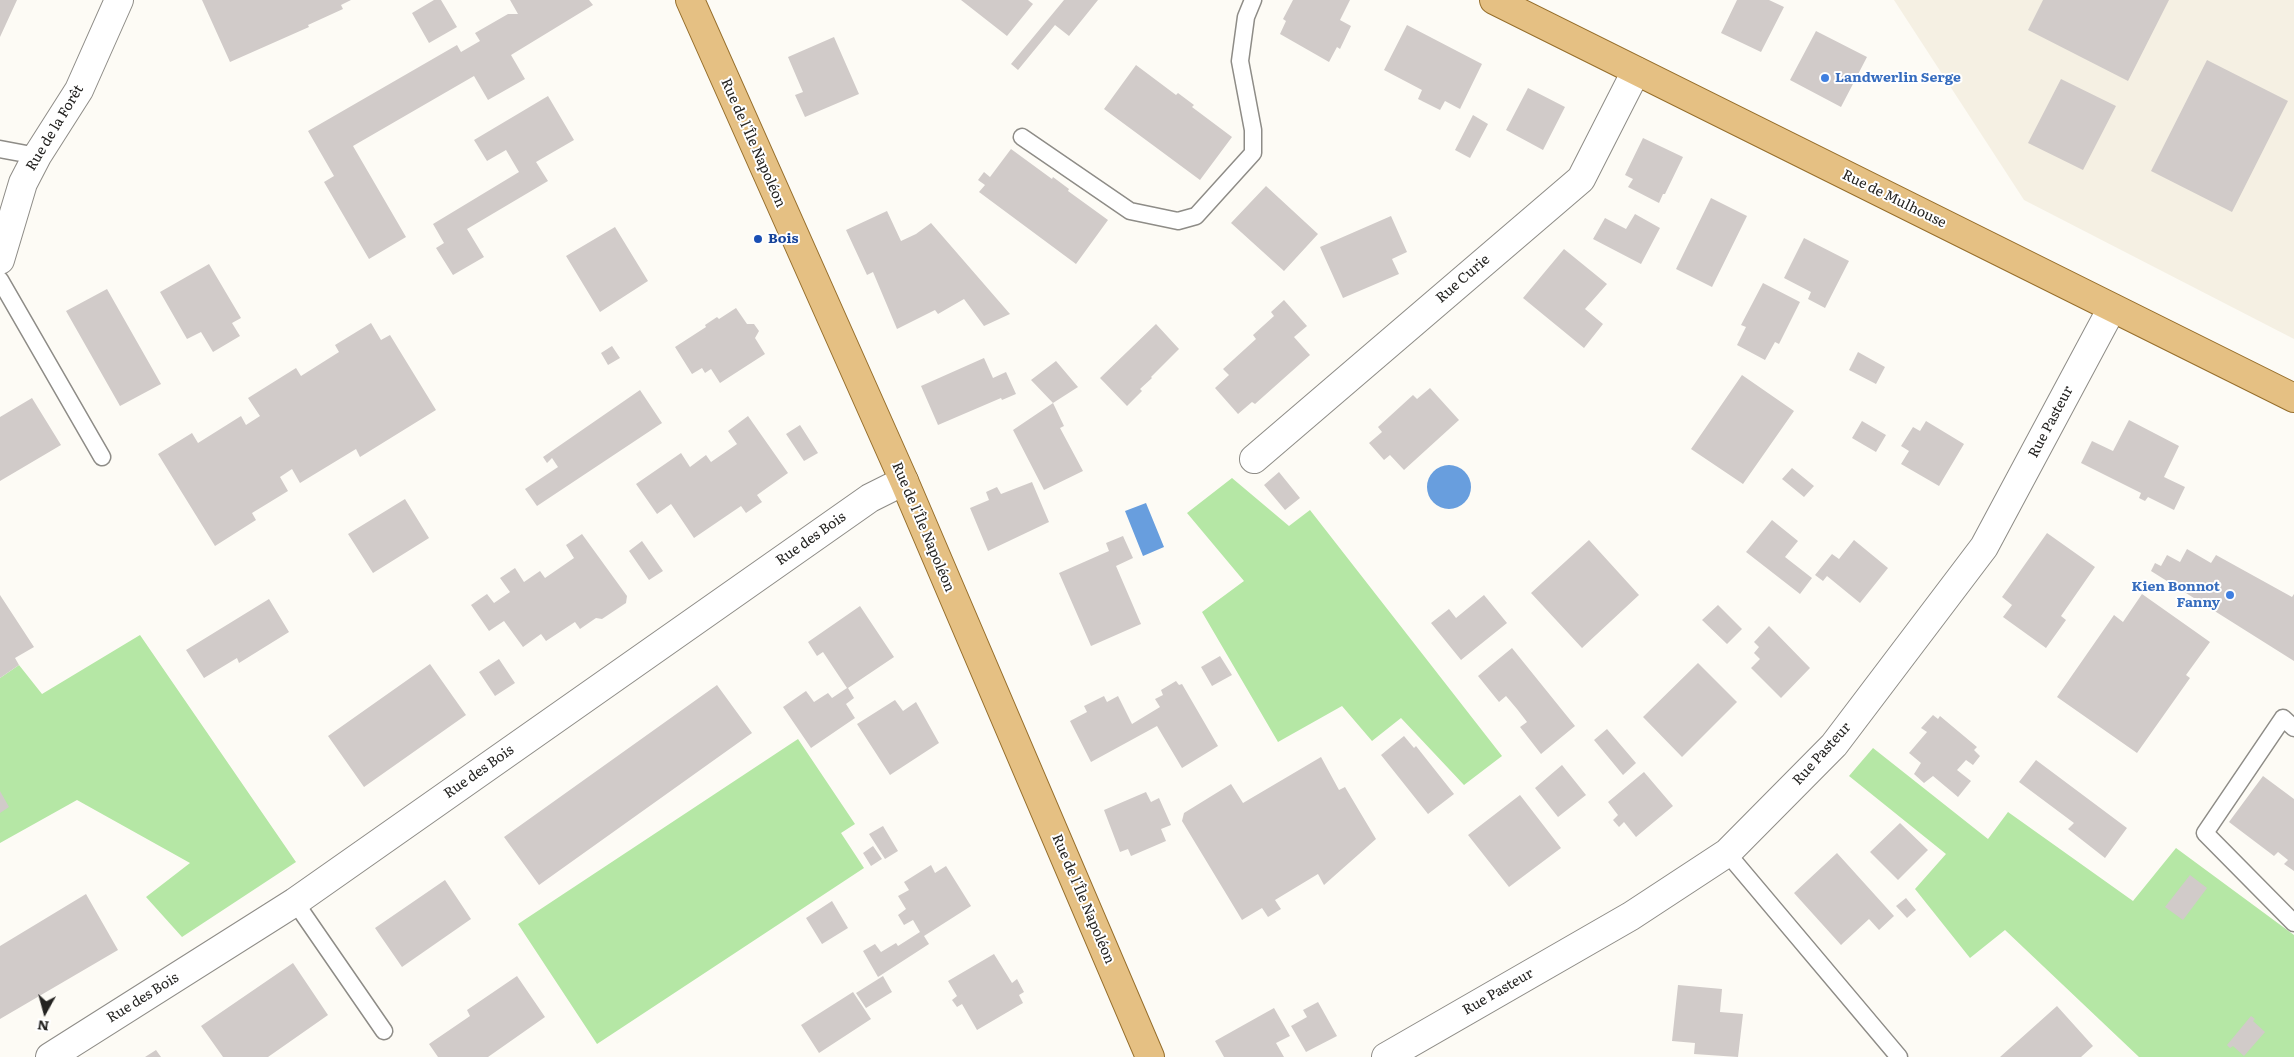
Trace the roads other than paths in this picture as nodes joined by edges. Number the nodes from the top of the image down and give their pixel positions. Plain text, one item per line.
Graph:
1 (119, 0) edge
2 (690, 0) edge
3 (1253, 0) edge
4 (1494, 0) edge
5 (1636, 71) junction
6 (1022, 137) dead end
7 (0, 149) edge
8 (37, 156) junction
9 (12, 189) edge
10 (0, 260) edge
11 (0, 280) edge
12 (2112, 308) junction
13 (2294, 398) edge
14 (102, 457) dead end
15 (1254, 458) dead end
16 (904, 481) junction
17 (2294, 728) edge
18 (1727, 853) junction
19 (295, 902) junction
20 (2294, 922) edge
21 (384, 1031) dead end
22 (50, 1057) edge
23 (1150, 1057) edge
24 (1386, 1057) edge
25 (1899, 1057) edge

1 - 8 street, Rue de la Forêt
2 - 16 main road, Rue de l'Île Napoléon
3 - 6 lane
4 - 5 main road, Rue de Mulhouse
5 - 12 main road, Rue de Mulhouse
5 - 15 street, Rue Curie
7 - 8 lane
8 - 9 street, Rue de la Forêt
9 - 10 street, Rue de la Forêt
11 - 14 lane
12 - 13 main road, Rue de Mulhouse
12 - 18 street, Rue Pasteur
16 - 19 street, Rue des Bois
16 - 23 main road, Rue de l'Île Napoléon
17 - 20 lane
18 - 24 street, Rue Pasteur
18 - 25 lane
19 - 21 lane
19 - 22 street, Rue des Bois

